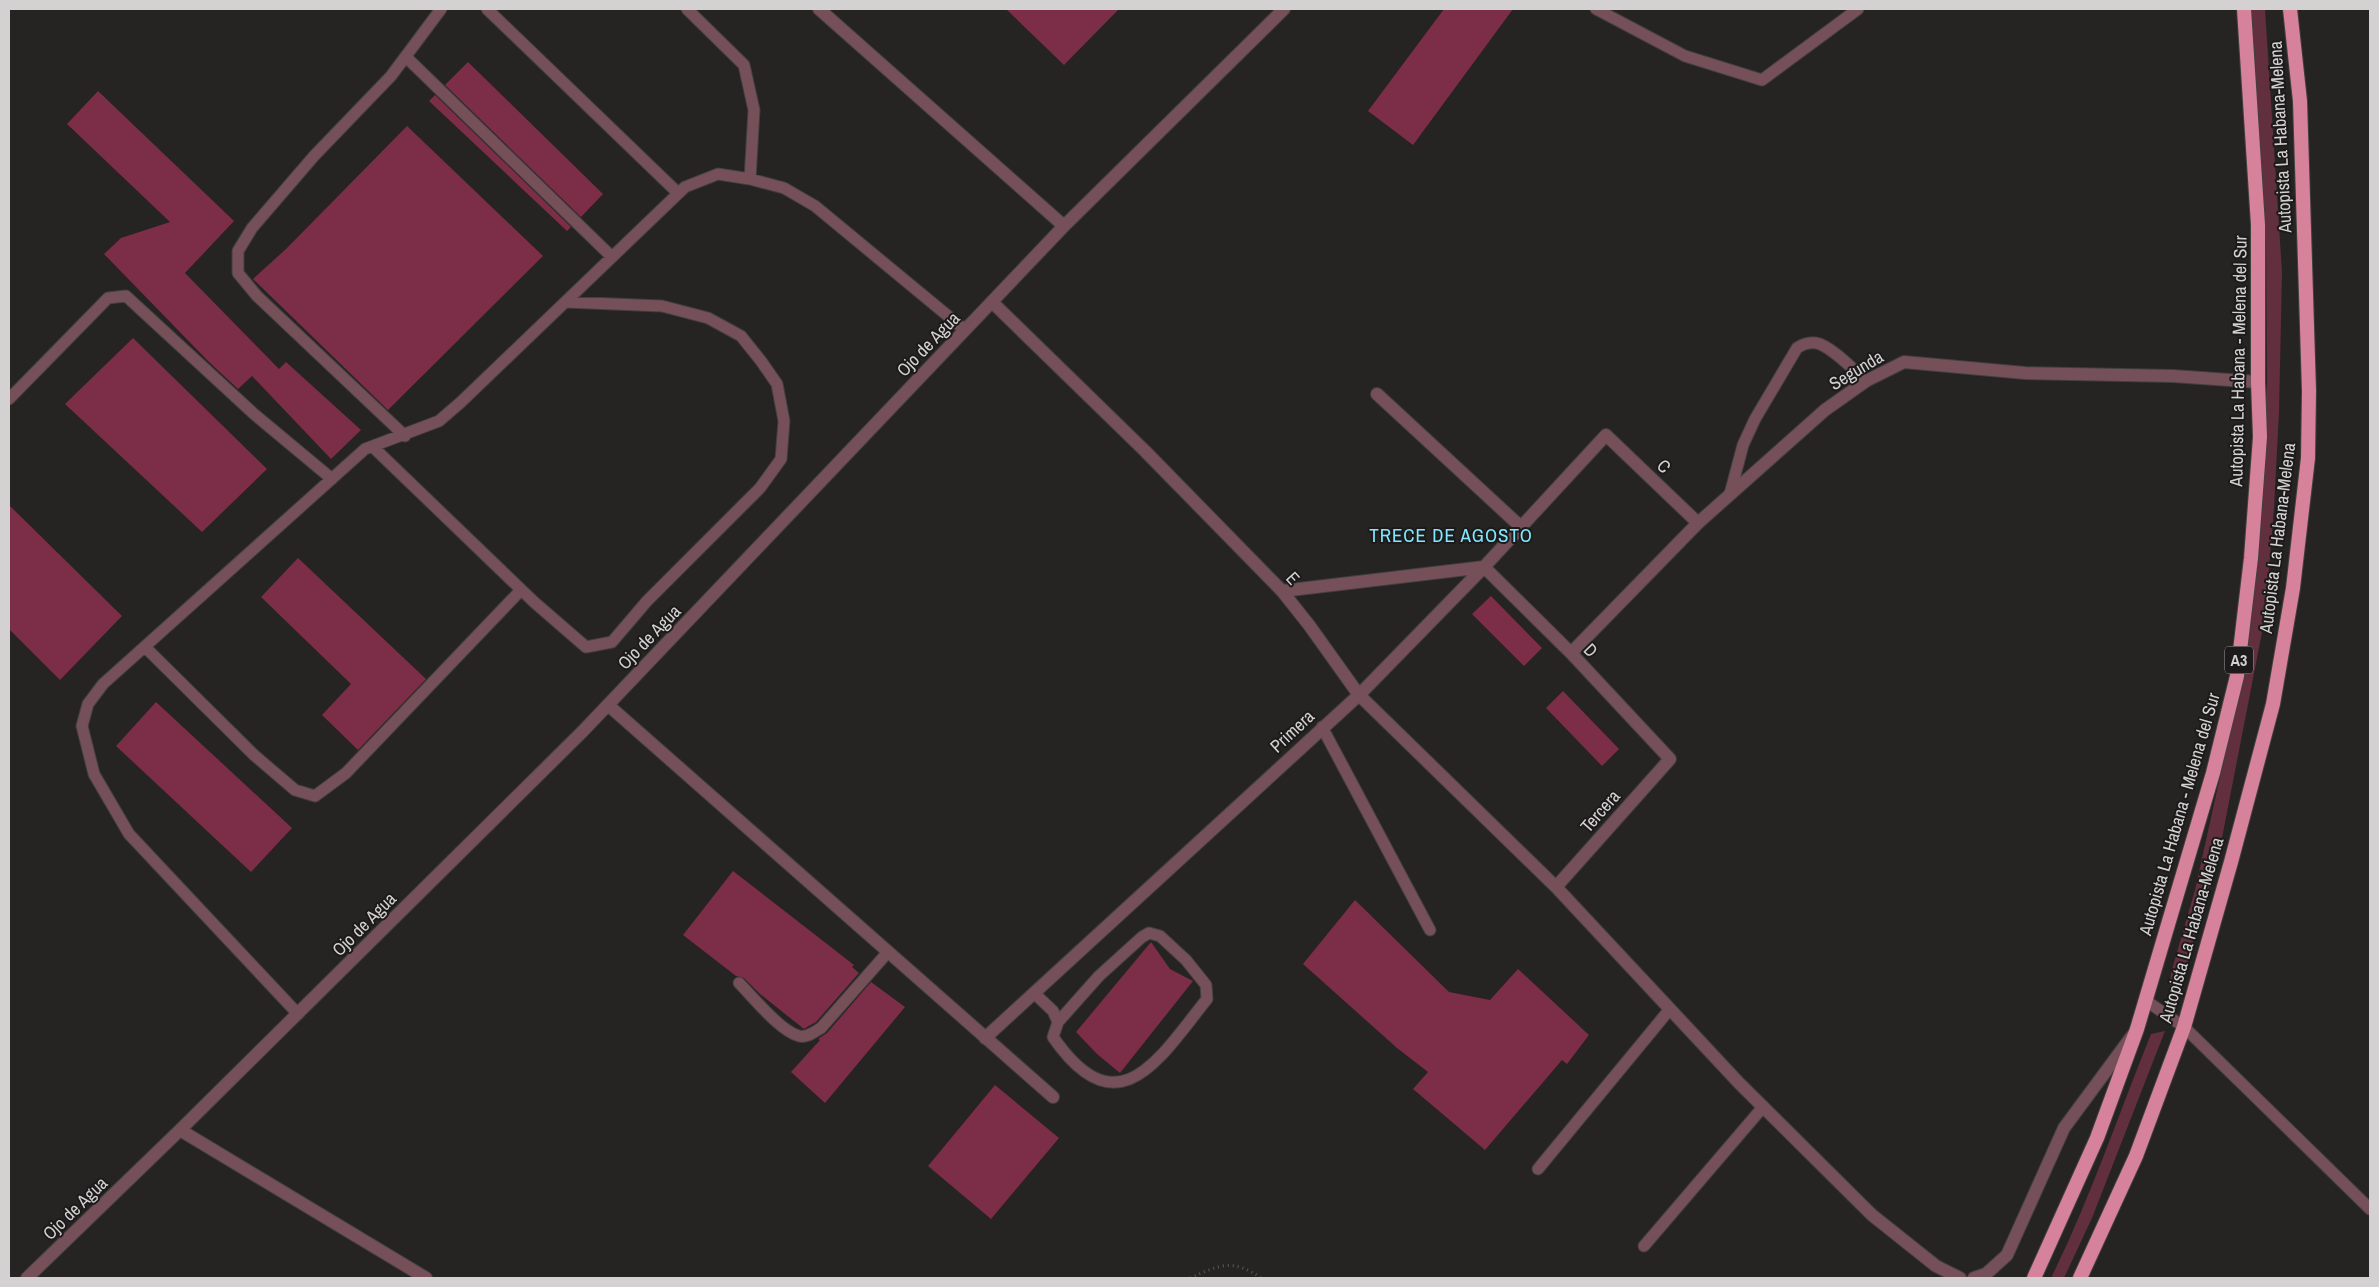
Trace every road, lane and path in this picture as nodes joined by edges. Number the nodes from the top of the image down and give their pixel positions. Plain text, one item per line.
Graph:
1 (442, 9) edge
2 (488, 9) edge
3 (687, 9) edge
4 (819, 9) edge
5 (1284, 9) edge
6 (1596, 9) edge
7 (1858, 9) edge
8 (2244, 9) edge
9 (2290, 9) edge
10 (406, 57) junction
11 (750, 179) junction
12 (678, 193) junction
13 (1064, 226) junction
14 (612, 257) junction
15 (565, 302) junction
16 (992, 302) junction
17 (965, 330) junction
18 (1866, 381) junction
19 (2258, 382) junction
20 (1377, 394) dead end
21 (9, 399) edge
22 (1606, 434) joint
23 (405, 436) junction
24 (373, 447) junction
25 (332, 479) junction
26 (1730, 494) junction
27 (1698, 523) junction
28 (1521, 527) junction
29 (1484, 568) junction
30 (522, 590) junction
31 (1282, 591) junction
32 (145, 647) junction
33 (1570, 653) junction
34 (1359, 694) junction
35 (608, 705) junction
36 (1322, 727) junction
37 (1670, 758) joint
38 (1556, 887) junction
39 (1430, 930) dead end
40 (888, 952) junction
41 (739, 983) dead end
42 (1034, 993) junction
43 (2145, 1000) junction
44 (1670, 1009) junction
45 (298, 1014) junction
46 (1058, 1022) junction
47 (2184, 1027) junction
48 (2137, 1029) junction
49 (985, 1038) junction
50 (1053, 1097) dead end
51 (1763, 1106) junction
52 (180, 1130) junction
53 (1538, 1169) dead end
54 (2370, 1209) edge
55 (1644, 1246) dead end
56 (27, 1278) edge
57 (426, 1278) edge
58 (1190, 1278) edge
59 (1261, 1278) edge
60 (1960, 1278) edge
61 (1974, 1278) edge
62 (2034, 1278) edge
63 (2080, 1278) edge

1 - 10 lane
2 - 12 lane
3 - 11 lane
4 - 13 street
5 - 13 street, Ojo de Agua
6 - 7 lane
8 - 19 highway, Autopista La Habana - Melena del Sur / A3
9 - 47 highway, Autopista La Habana-Melena / A3
10 - 14 lane
10 - 23 lane
11 - 12 lane
11 - 17 lane
12 - 14 lane
13 - 16 street, Ojo de Agua
14 - 15 lane
15 - 23 lane
15 - 30 lane
16 - 17 street, Ojo de Agua
16 - 31 street, E
17 - 35 street, Ojo de Agua
18 - 19 street, Segunda
18 - 26 street, Segunda
18 - 26 lane
19 - 43 highway, Autopista La Habana - Melena del Sur / A3
20 - 28 street
21 - 25 lane
22 - 27 street, C
22 - 28 street, Primera
23 - 24 lane
24 - 25 lane
24 - 30 lane
25 - 32 lane
26 - 27 street, Segunda
27 - 33 street, Segunda
28 - 29 street, Primera
29 - 31 street
29 - 33 street, D
29 - 34 street, Primera
30 - 32 lane
31 - 34 street, E
32 - 45 lane
33 - 37 street, D
34 - 36 street, Primera
34 - 38 street, E
35 - 40 street
35 - 45 street, Ojo de Agua
36 - 39 lane
36 - 42 street, Primera
37 - 38 street, Tercera
38 - 44 street, E
40 - 41 lane
40 - 49 street
42 - 46 lane
42 - 49 street, Primera
43 - 47 lane
43 - 48 highway, Autopista La Habana - Melena del Sur / A3
44 - 51 street, E
44 - 53 lane
45 - 52 street, Ojo de Agua
46 - 46 lane
47 - 54 lane
47 - 63 highway, Autopista La Habana-Melena / A3
48 - 61 street
48 - 62 highway, Autopista La Habana - Melena del Sur / A3
49 - 50 street
51 - 55 lane
51 - 60 street, E
52 - 56 street, Ojo de Agua
52 - 57 street
58 - 59 path

